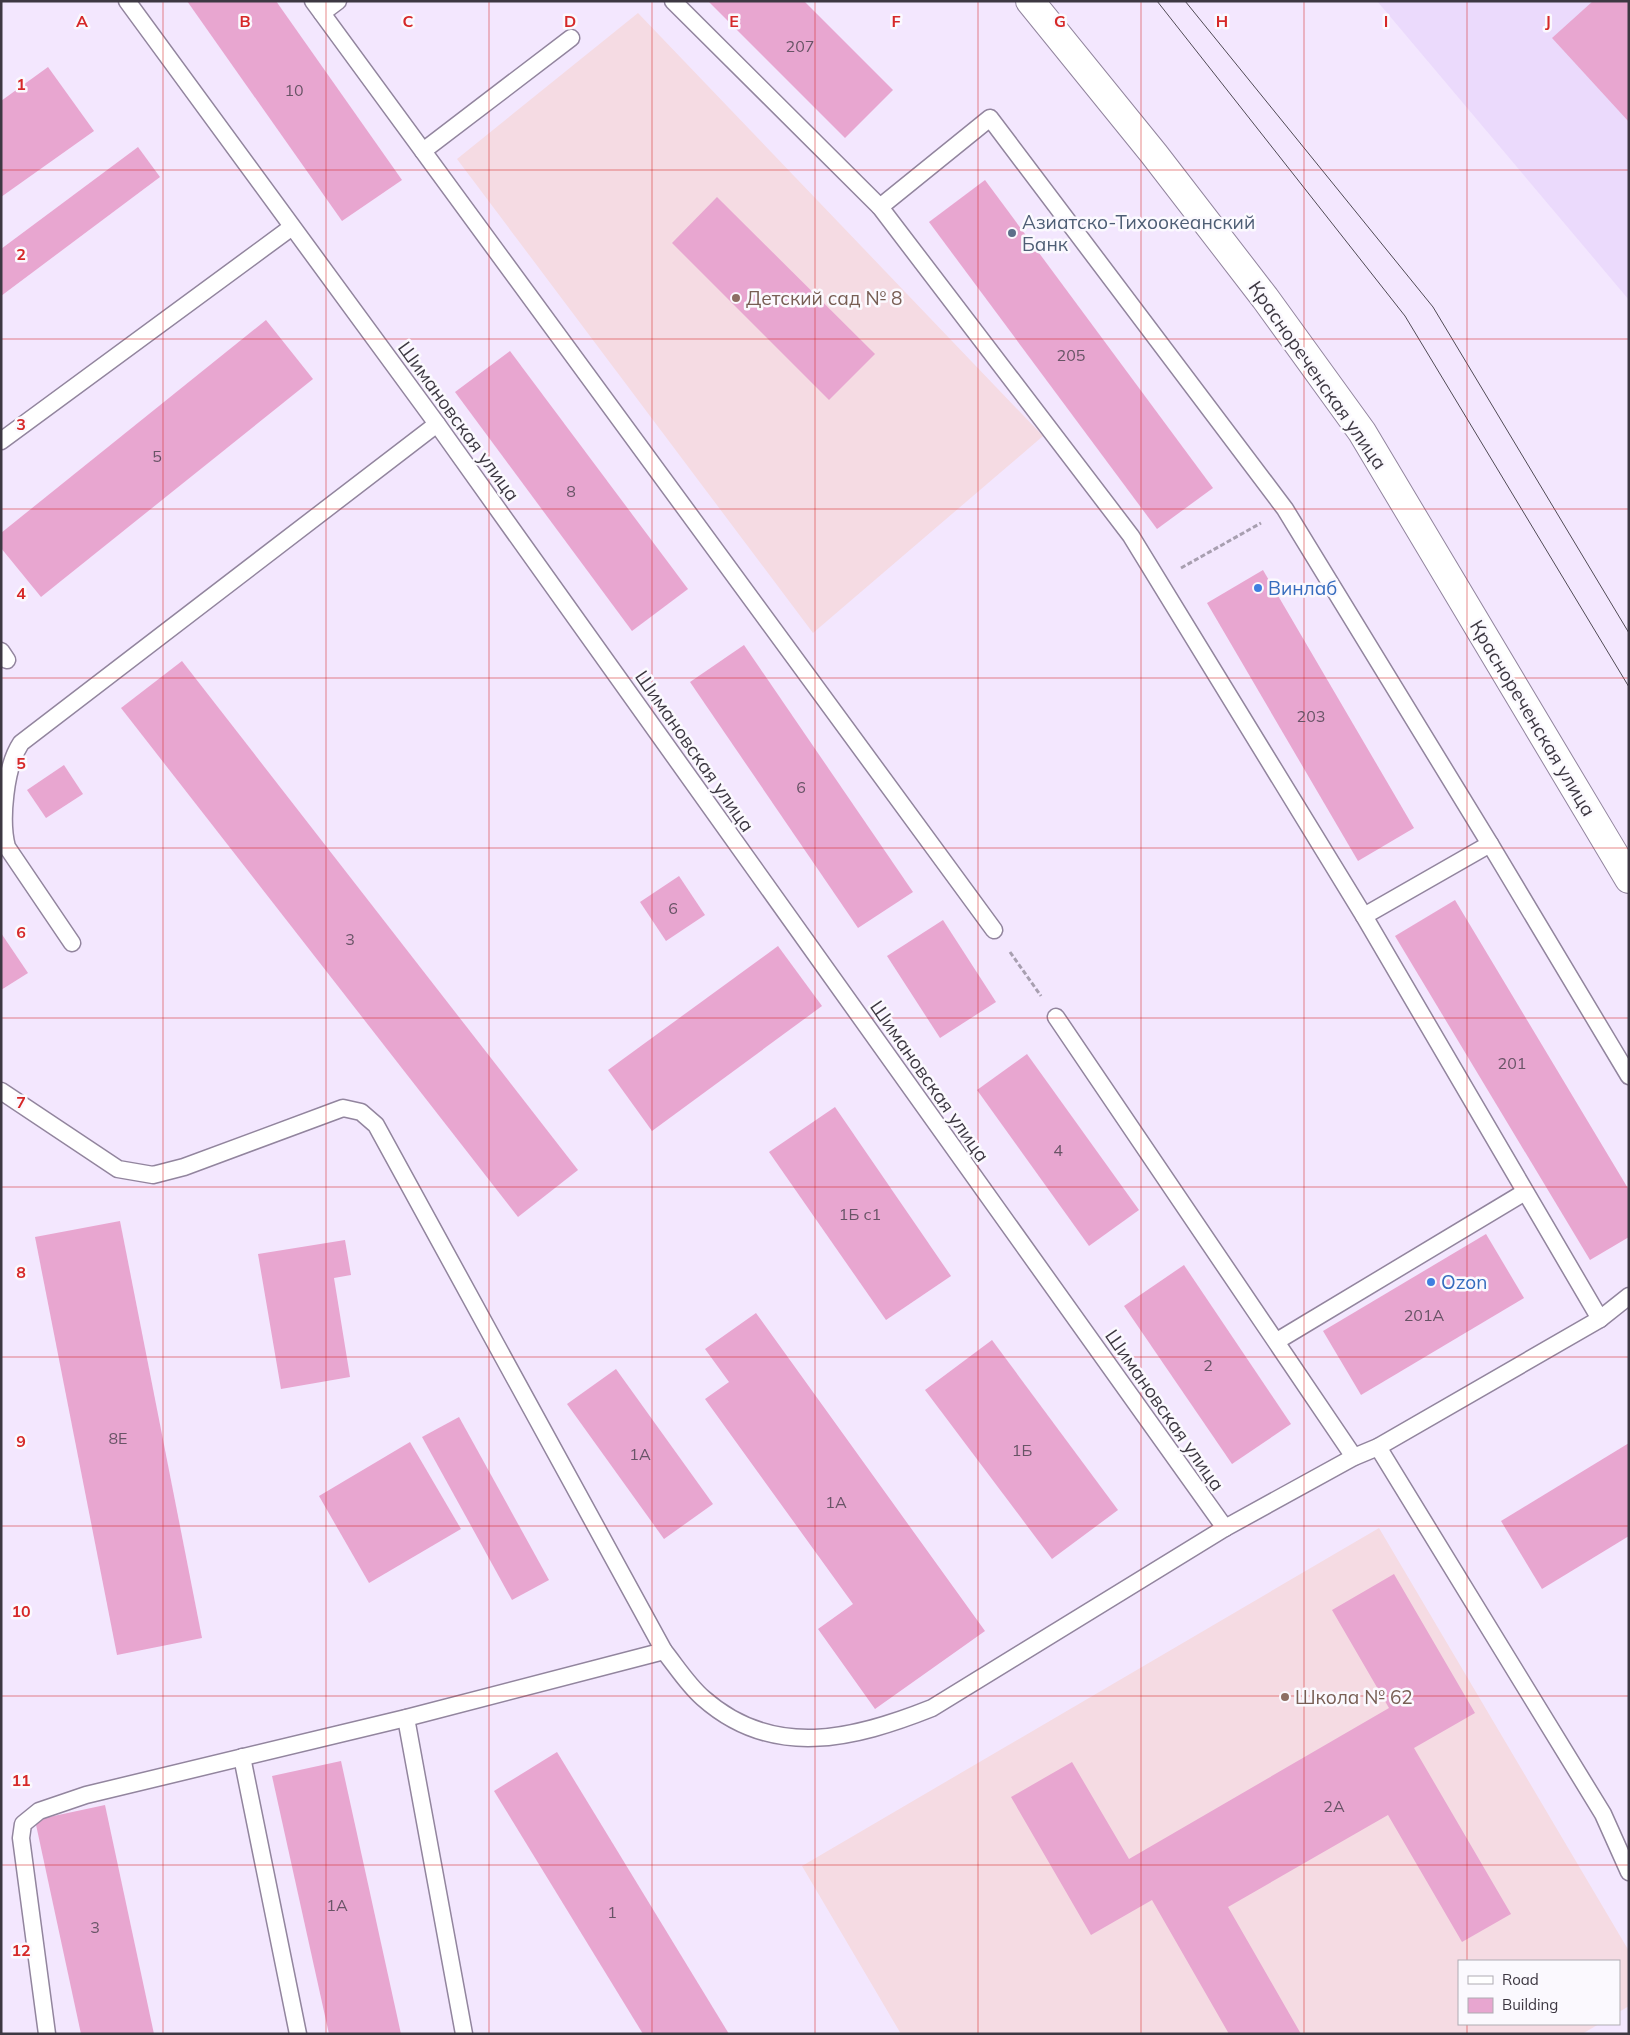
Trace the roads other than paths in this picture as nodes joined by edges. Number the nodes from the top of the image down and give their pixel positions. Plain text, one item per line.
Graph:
1 (127, 1) edge
2 (338, 1) edge
3 (672, 1) edge
4 (1030, 1) edge
5 (318, 7) edge
6 (571, 38) dead end
7 (423, 151) junction
8 (880, 206) junction
9 (292, 227) junction
10 (437, 424) junction
11 (1, 441) edge
12 (1490, 844) junction
13 (1629, 879) edge
14 (1364, 916) junction
15 (994, 930) road end
16 (72, 943) dead end
17 (1056, 1016) road end
18 (1629, 1076) edge
19 (1, 1091) edge
20 (1525, 1192) junction
21 (1629, 1296) edge
22 (1600, 1319) junction
23 (1276, 1341) junction
24 (1378, 1447) junction
25 (1354, 1457) junction
26 (1225, 1528) junction
27 (664, 1651) junction
28 (406, 1718) junction
29 (242, 1757) junction
30 (1629, 1872) edge
31 (46, 2034) edge
32 (298, 2034) edge
33 (464, 2034) edge

1 - 9 lane, Шимановская улица
2 - 5 lane
3 - 8 lane
4 - 13 main road, Краснореченская улица
5 - 7 lane
6 - 7 lane
7 - 15 lane
8 - 12 lane
8 - 14 lane
9 - 10 lane, Шимановская улица
9 - 11 lane
10 - 16 lane
10 - 26 lane, Шимановская улица
12 - 14 lane
12 - 18 lane
14 - 20 lane
17 - 23 lane
19 - 27 lane
20 - 22 lane
20 - 23 lane
21 - 22 lane
22 - 24 lane
23 - 25 lane
24 - 25 lane
24 - 30 lane
25 - 26 lane
26 - 27 lane
27 - 28 lane
28 - 29 lane
28 - 33 lane
29 - 31 lane
29 - 32 lane

